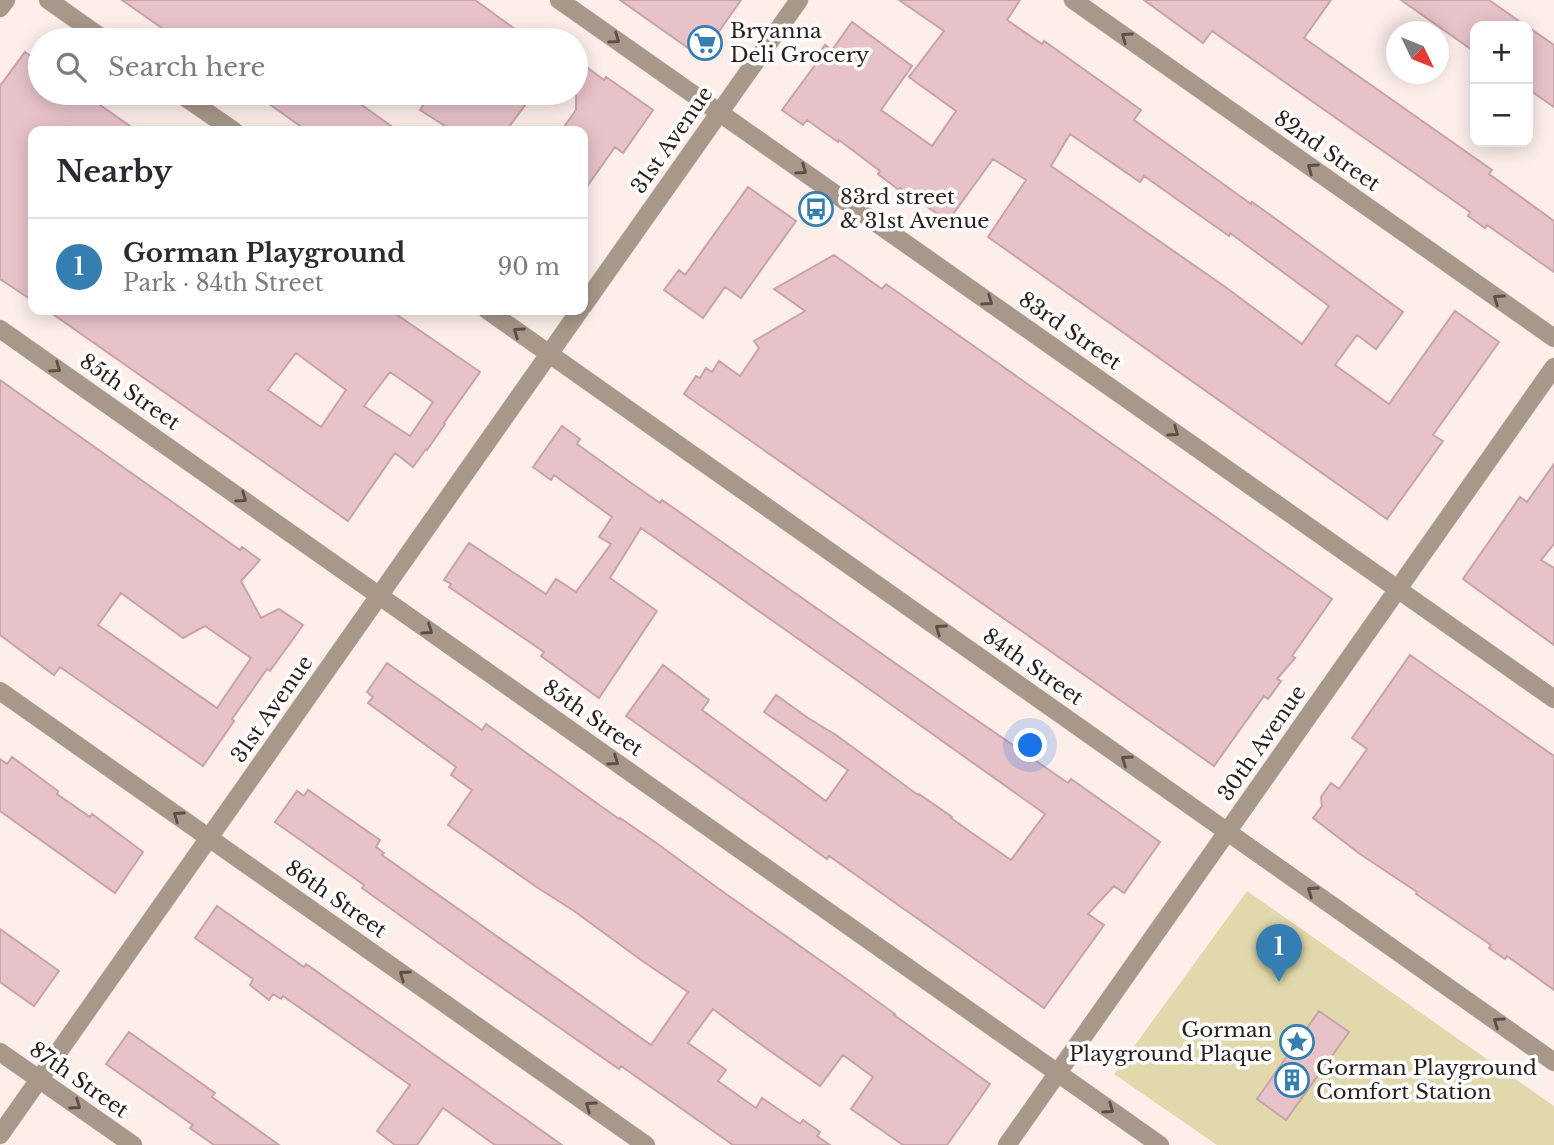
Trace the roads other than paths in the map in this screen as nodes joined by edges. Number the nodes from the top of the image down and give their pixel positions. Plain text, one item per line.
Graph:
1 (6, 0) edge
2 (48, 0) edge
3 (559, 0) edge
4 (799, 0) edge
5 (1073, 0) edge
6 (0, 8) edge
7 (88, 28) edge
8 (196, 105) edge
9 (719, 113) junction
10 (227, 126) edge
11 (588, 299) edge
12 (494, 315) edge
13 (577, 315) edge
14 (0, 329) edge
15 (1554, 338) edge
16 (549, 354) junction
17 (1554, 368) edge
18 (1398, 590) junction
19 (379, 596) junction
20 (0, 691) edge
21 (1554, 699) edge
22 (1228, 832) junction
23 (209, 838) junction
24 (0, 1052) edge
25 (1554, 1062) edge
26 (1058, 1073) junction
27 (39, 1080) junction
28 (0, 1135) edge
29 (132, 1145) edge
30 (646, 1145) edge
31 (1007, 1145) edge
32 (1160, 1145) edge

1 - 6 street
2 - 7 street
3 -> 9 street, 83rd Street
4 - 9 street, 31st Avenue
15 -> 5 street, 82nd Street
8 - 10 street
9 - 11 street, 31st Avenue
9 -> 18 street, 83rd Street
16 -> 12 street, 84th Street
13 - 16 street, 31st Avenue
14 -> 19 street, 85th Street
16 - 19 street, 31st Avenue
22 -> 16 street, 84th Street
17 - 18 street, 30th Avenue
18 - 21 street, 83rd Street
18 - 22 street, 30th Avenue
19 - 23 street, 31st Avenue
19 -> 26 street, 85th Street
23 -> 20 street, 86th Street
25 -> 22 street, 84th Street
22 - 26 street, 30th Avenue
23 - 27 street, 31st Avenue
30 -> 23 street, 86th Street
24 - 27 street, 87th Street
26 - 31 street, 30th Avenue
26 -> 32 street, 85th Street
27 - 28 street, 31st Avenue
27 -> 29 street, 87th Street

